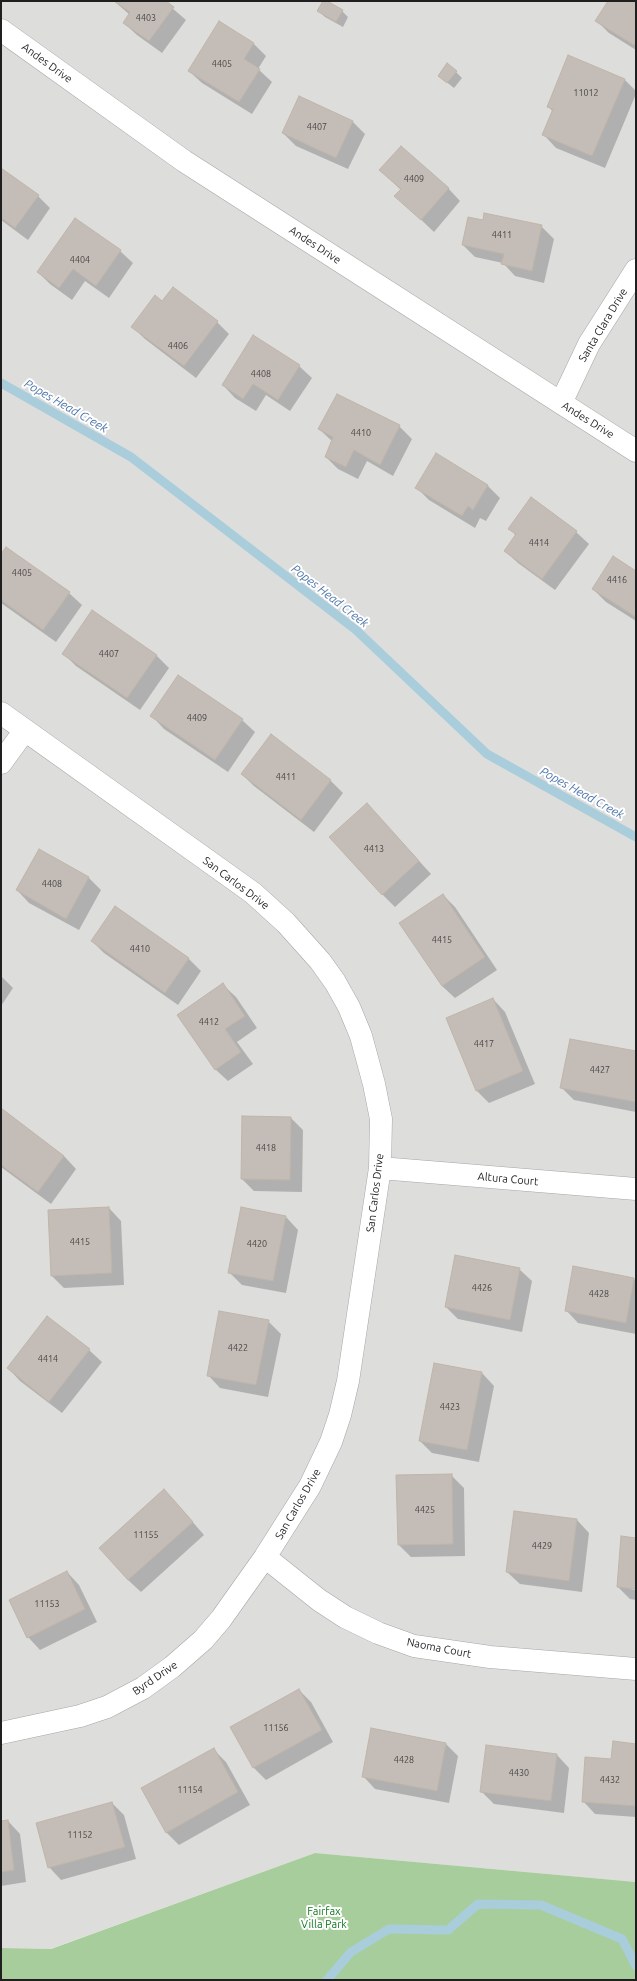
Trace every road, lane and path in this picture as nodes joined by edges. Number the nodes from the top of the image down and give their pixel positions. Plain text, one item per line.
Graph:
1 (1, 30) edge
2 (636, 270) edge
3 (561, 403) junction
4 (636, 450) edge
5 (1, 713) edge
6 (25, 730) junction
7 (1, 763) edge
8 (380, 1168) junction
9 (636, 1189) edge
10 (266, 1557) junction
11 (636, 1669) edge
12 (1, 1733) edge

1 - 3 street, Andes Drive
2 - 3 street, Santa Clara Drive
3 - 4 street, Andes Drive
5 - 6 street, San Carlos Drive
6 - 7 street
6 - 8 street, San Carlos Drive
8 - 9 street, Altura Court
8 - 10 street, San Carlos Drive
10 - 11 street, Naoma Court
10 - 12 street, Byrd Drive

